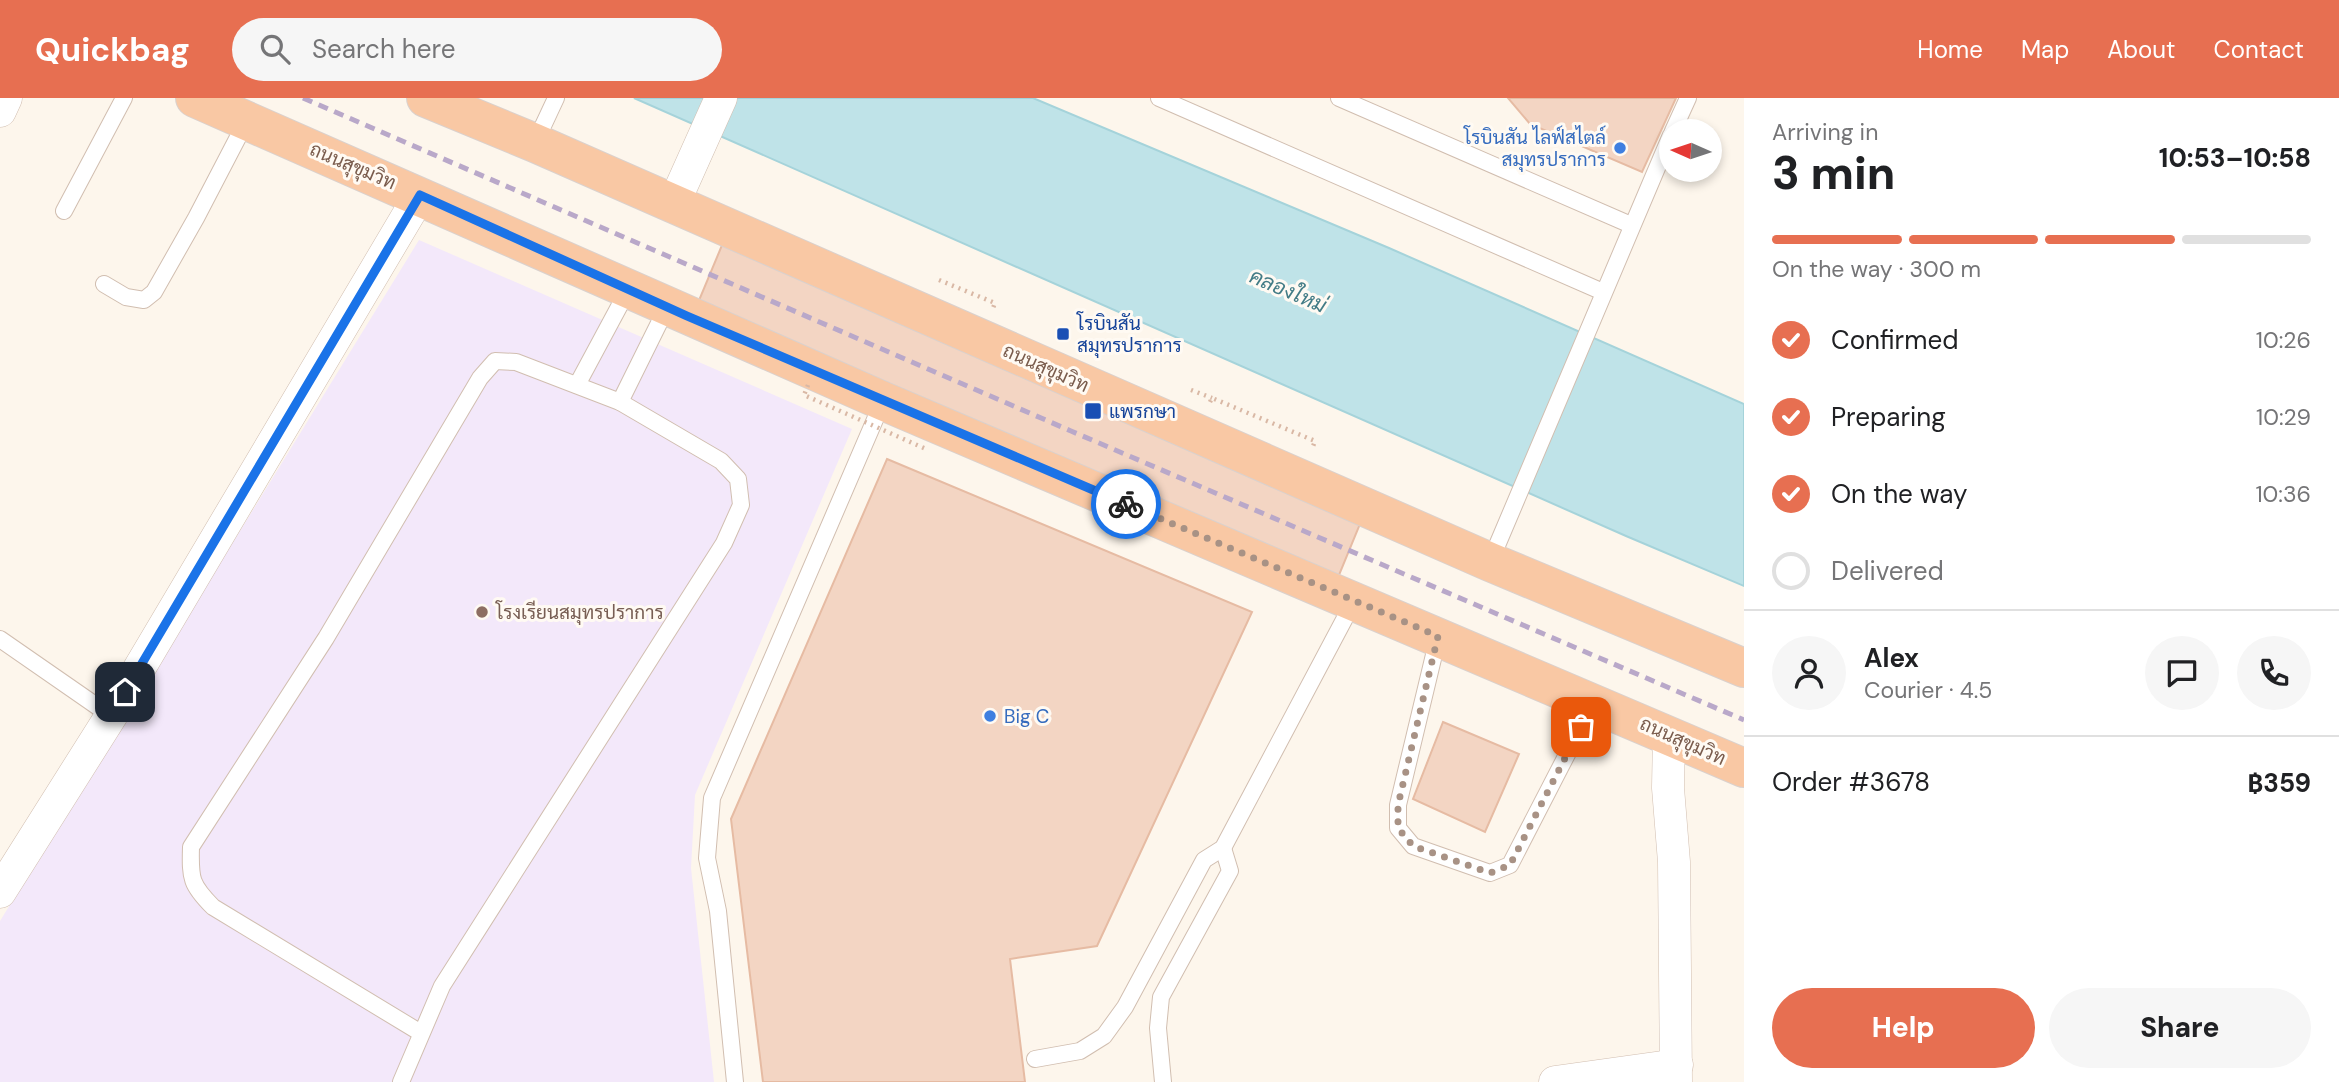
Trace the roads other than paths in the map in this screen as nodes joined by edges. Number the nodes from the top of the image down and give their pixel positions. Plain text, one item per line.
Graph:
1 (6, 98) edge
2 (124, 98) edge
3 (195, 98) edge
4 (426, 98) edge
5 (720, 98) edge
6 (1159, 98) edge
7 (1339, 98) edge
8 (1688, 98) edge
9 (554, 101) edge
10 (0, 111) edge
11 (1678, 119) edge
12 (247, 120) junction
13 (535, 143) junction
14 (1659, 162) edge
15 (420, 195) junction
16 (674, 203) junction
17 (64, 211) dead end
18 (1631, 225) junction
19 (104, 284) dead end
20 (628, 290) junction
21 (1603, 292) junction
22 (667, 307) junction
23 (577, 385) junction
24 (883, 401) junction
25 (620, 402) junction
26 (1490, 562) junction
27 (1354, 601) junction
28 (1438, 636) junction
29 (0, 639) edge
30 (1744, 668) edge
31 (1594, 702) junction
32 (111, 716) junction
33 (1669, 734) junction
34 (1744, 768) edge
35 (1223, 848) junction
36 (0, 892) edge
37 (421, 1033) junction
38 (1035, 1059) dead end
39 (1677, 1073) edge
40 (401, 1082) edge
41 (735, 1082) edge
42 (1163, 1082) edge
43 (1555, 1082) edge

1 - 10 street
2 - 17 lane
3 - 12 highway, ถนนสุขุมวิท
4 - 13 highway, ถนนสุขุมวิท
5 - 16 street
6 - 21 lane
7 - 18 lane
8 - 11 lane
9 - 13 lane
12 - 15 highway, ถนนสุขุมวิท
12 - 19 lane
13 - 16 highway, ถนนสุขุมวิท
14 - 18 lane
15 - 20 highway, ถนนสุขุมวิท
15 - 32 street
16 - 26 highway, ถนนสุขุมวิท
18 - 21 lane
20 - 22 highway, ถนนสุขุมวิท
20 - 23 lane
21 - 26 lane
22 - 24 highway, ถนนสุขุมวิท
22 - 25 lane
23 - 25 lane
23 - 37 lane
24 - 27 highway, ถนนสุขุมวิท
24 - 41 lane
25 - 37 lane
26 - 30 highway, ถนนสุขุมวิท
27 - 28 highway, ถนนสุขุมวิท
27 - 35 lane
28 - 31 highway, ถนนสุขุมวิท
28 - 31 lane
29 - 32 lane
31 - 33 highway, ถนนสุขุมวิท
32 - 36 street
33 - 34 highway, ถนนสุขุมวิท
33 - 39 street
35 - 38 lane
35 - 42 lane
37 - 40 lane
39 - 43 street

